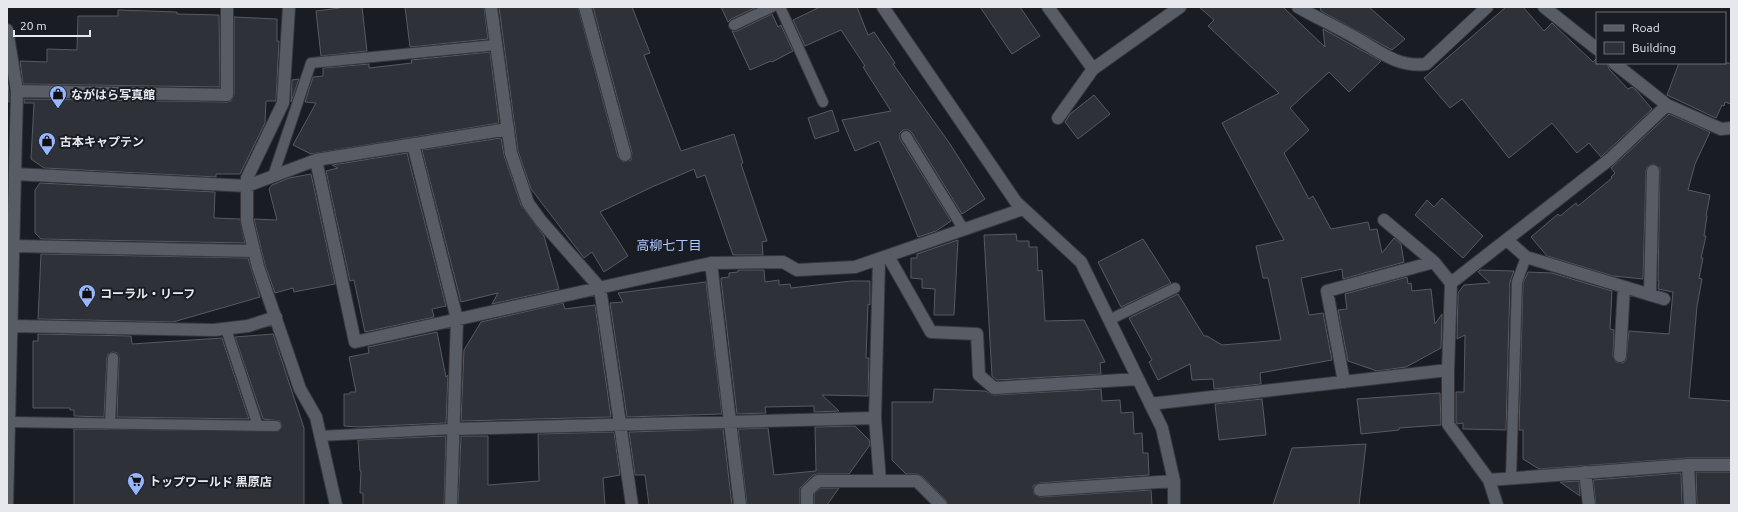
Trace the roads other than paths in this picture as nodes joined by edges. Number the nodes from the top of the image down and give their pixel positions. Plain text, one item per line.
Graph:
1 (228, 7) edge
2 (289, 7) edge
3 (491, 7) edge
4 (585, 7) edge
5 (772, 7) edge
6 (780, 7) edge
7 (883, 7) edge
8 (1048, 7) edge
9 (1180, 7) edge
10 (1298, 7) edge
11 (1487, 7) edge
12 (1544, 7) edge
13 (734, 25) dead end
14 (7, 30) edge
15 (496, 45) junction
16 (1596, 48) edge
17 (1615, 64) edge
18 (1093, 69) junction
19 (18, 91) junction
20 (823, 102) dead end
21 (1666, 105) junction
22 (1058, 118) dead end
23 (1731, 128) edge
24 (508, 129) junction
25 (906, 136) dead end
26 (414, 144) junction
27 (624, 155) dead end
28 (316, 160) junction
29 (1653, 171) dead end
30 (15, 174) junction
31 (273, 176) junction
32 (247, 186) junction
33 (1023, 209) junction
34 (1384, 220) dead end
35 (964, 230) junction
36 (1507, 240) junction
37 (14, 246) junction
38 (254, 250) junction
39 (1526, 257) junction
40 (884, 258) junction
41 (1434, 262) junction
42 (711, 263) junction
43 (1451, 283) junction
44 (1624, 287) junction
45 (600, 288) junction
46 (1175, 288) dead end
47 (1650, 294) junction
48 (1664, 299) dead end
49 (276, 317) junction
50 (457, 319) junction
51 (1109, 320) junction
52 (12, 326) junction
53 (226, 329) junction
54 (1620, 356) dead end
55 (113, 358) dead end
56 (1448, 370) junction
57 (1138, 379) junction
58 (1344, 382) junction
59 (1150, 404) junction
60 (875, 418) junction
61 (9, 422) junction
62 (731, 423) junction
63 (110, 424) junction
64 (258, 426) junction
65 (276, 426) dead end
66 (620, 426) junction
67 (452, 430) junction
68 (320, 436) junction
69 (1731, 464) edge
70 (1688, 465) junction
71 (1585, 472) junction
72 (1511, 478) junction
73 (880, 480) junction
74 (1489, 480) junction
75 (1174, 481) junction
76 (1040, 490) dead end
77 (7, 505) edge
78 (336, 505) edge
79 (451, 505) edge
80 (632, 505) edge
81 (740, 505) edge
82 (807, 505) edge
83 (941, 505) edge
84 (1174, 505) edge
85 (1497, 505) edge
86 (1589, 505) edge
87 (1690, 505) edge

1 - 19 street
2 - 32 street
3 - 15 street
4 - 27 street
5 - 13 lane
6 - 20 lane
7 - 33 street
8 - 18 street
9 - 18 street
10 - 11 street
12 - 16 street
14 - 19 street
15 - 24 street
15 - 31 lane
17 - 21 street
18 - 22 street
19 - 30 street
21 - 23 street
21 - 36 street
24 - 26 street
24 - 45 street
25 - 35 lane
26 - 28 street
26 - 50 street
28 - 31 street
28 - 50 street
29 - 47 street
30 - 32 street
30 - 37 street
31 - 32 street
32 - 38 street
33 - 35 street
33 - 51 street
34 - 41 street
35 - 40 street
36 - 39 street
36 - 43 street
37 - 38 street
37 - 52 street
38 - 49 street
39 - 44 street
39 - 72 lane
40 - 42 street
40 - 57 street
40 - 60 street
41 - 43 street
41 - 58 street
42 - 45 street
42 - 62 street
43 - 56 street
44 - 47 street
44 - 54 street
45 - 50 street
45 - 66 street
46 - 51 lane
47 - 48 street
49 - 53 street
49 - 68 street
50 - 67 street
51 - 57 street
52 - 53 street
52 - 61 street
53 - 64 lane
55 - 63 lane
56 - 58 street
56 - 74 street
57 - 59 street
58 - 59 street
59 - 75 street
60 - 62 street
60 - 73 street
61 - 63 lane
61 - 77 street
62 - 66 street
62 - 81 street
63 - 64 lane
64 - 65 lane
66 - 67 street
66 - 80 street
67 - 68 lane
67 - 79 street
68 - 78 street
69 - 70 street
70 - 71 street
70 - 87 street
71 - 72 street
71 - 86 street
72 - 74 street
73 - 82 street
73 - 83 street
74 - 85 street
75 - 76 street
75 - 84 street

